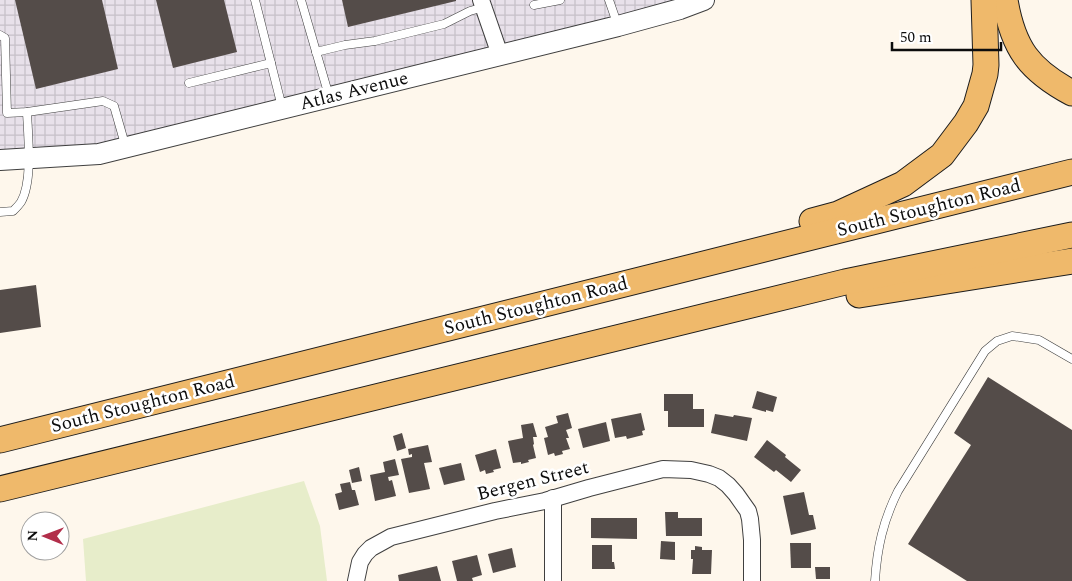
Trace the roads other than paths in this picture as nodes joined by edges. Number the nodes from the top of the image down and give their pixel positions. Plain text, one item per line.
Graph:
1 (255, 0) edge
2 (301, 0) edge
3 (560, 0) edge
4 (609, 0) edge
5 (704, 0) edge
6 (984, 0) edge
7 (1005, 0) edge
8 (482, 4) edge
9 (534, 5) dead end
10 (678, 5) edge
11 (618, 26) junction
12 (0, 35) edge
13 (316, 52) junction
14 (500, 55) junction
15 (271, 63) junction
16 (189, 83) dead end
17 (1072, 94) edge
18 (329, 97) junction
19 (282, 109) junction
20 (27, 112) junction
21 (126, 148) junction
22 (28, 158) junction
23 (0, 160) edge
24 (1072, 172) edge
25 (0, 212) edge
26 (1072, 235) edge
27 (1072, 261) edge
28 (662, 327) junction
29 (338, 355) junction
30 (1072, 359) edge
31 (0, 440) edge
32 (0, 489) edge
33 (553, 498) junction
34 (358, 574) edge
35 (553, 581) edge
36 (752, 581) edge
37 (874, 581) edge

1 - 15 lane
2 - 13 lane
3 - 9 lane
4 - 11 lane
5 - 10 street, Atlas Avenue
6 - 29 main road
7 - 17 main road
8 - 13 lane
8 - 14 street
10 - 11 street, Atlas Avenue
11 - 14 street, Atlas Avenue
12 - 20 lane
13 - 18 lane
14 - 18 street, Atlas Avenue
15 - 16 lane
15 - 19 lane
18 - 19 street, Atlas Avenue
19 - 21 street, Atlas Avenue
20 - 21 lane
20 - 22 lane
21 - 22 street, Atlas Avenue
22 - 23 street, Atlas Avenue
22 - 25 lane
24 - 29 main road, South Stoughton Road
26 - 28 main road
27 - 28 main road
28 - 32 main road
29 - 31 main road, South Stoughton Road
30 - 37 lane
33 - 34 street, Bergen Street
33 - 35 street
33 - 36 street, Bergen Street

